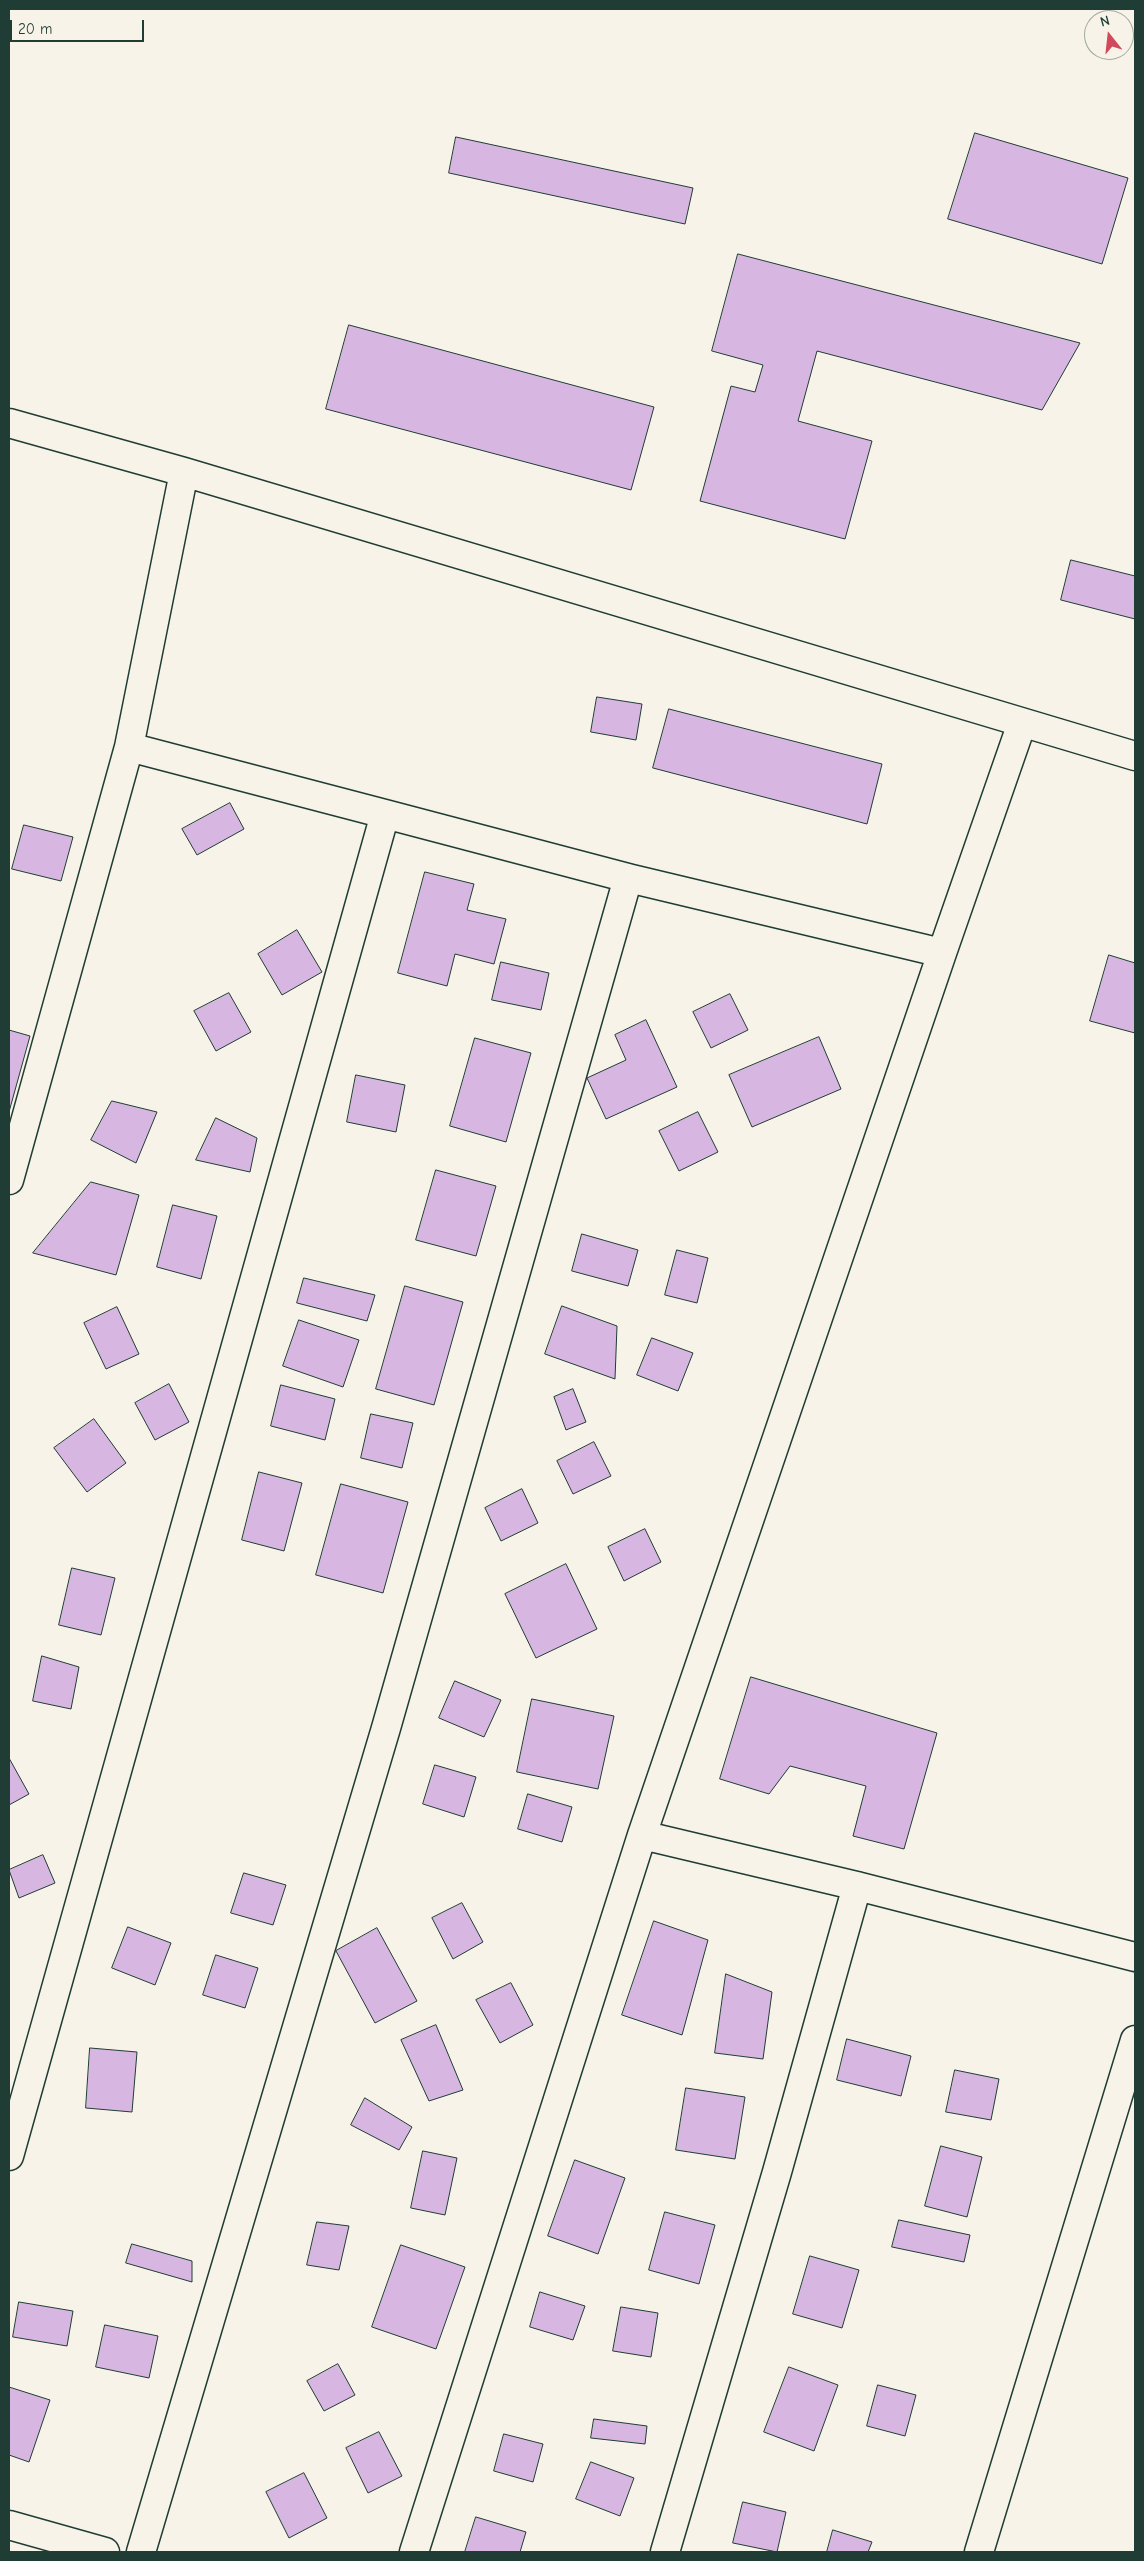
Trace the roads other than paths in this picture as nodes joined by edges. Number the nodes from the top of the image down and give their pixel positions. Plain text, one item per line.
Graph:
1 (9, 423) edge
2 (184, 472) junction
3 (1022, 723) junction
4 (129, 747) junction
5 (1135, 756) edge
6 (385, 814) junction
7 (628, 878) junction
8 (942, 953) junction
9 (9, 1180) edge
10 (642, 1835) junction
11 (857, 1886) junction
12 (1135, 1957) edge
13 (1135, 2040) edge
14 (9, 2156) edge
15 (9, 2525) edge
16 (105, 2552) edge
17 (141, 2552) edge
18 (414, 2552) edge
19 (665, 2552) edge
20 (979, 2552) edge

1 - 2 street
2 - 3 street
2 - 4 street
3 - 5 street
3 - 8 street
4 - 6 street
4 - 9 street
6 - 7 street
6 - 14 street
7 - 8 street
7 - 17 street
8 - 10 street
10 - 11 street
10 - 18 street
11 - 12 street
11 - 19 street
13 - 20 street
15 - 16 street

